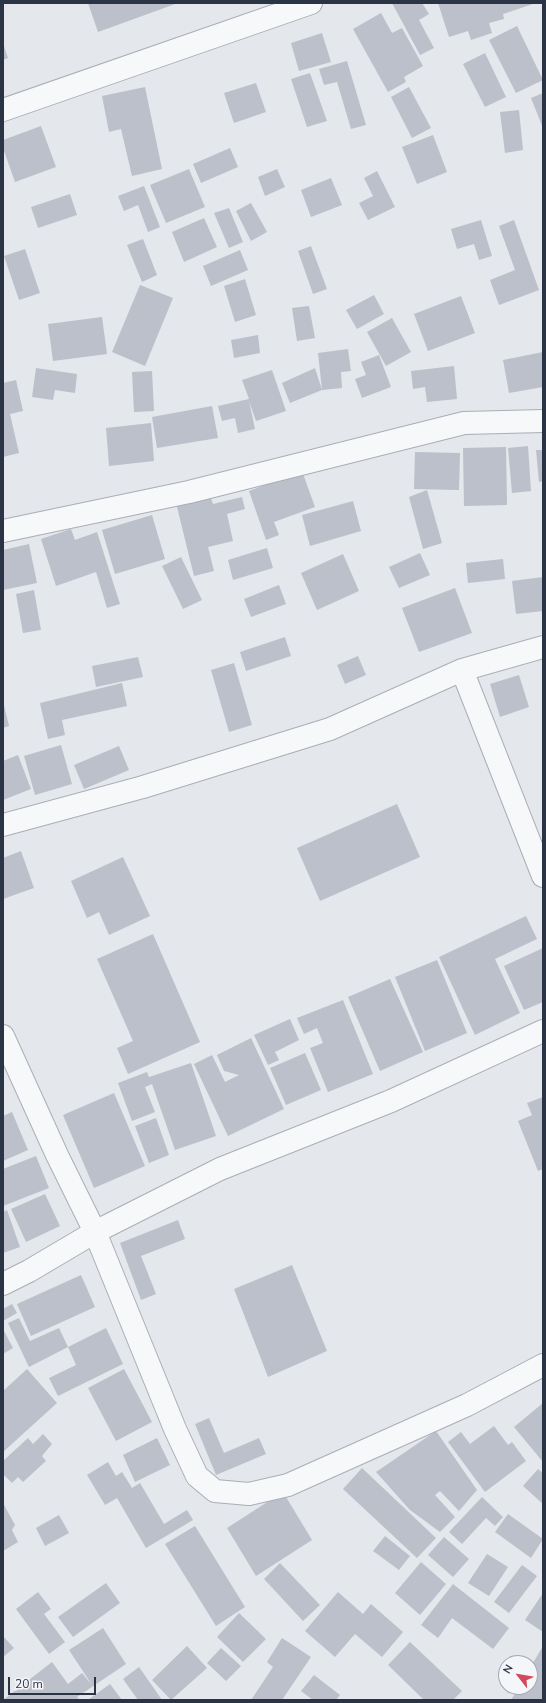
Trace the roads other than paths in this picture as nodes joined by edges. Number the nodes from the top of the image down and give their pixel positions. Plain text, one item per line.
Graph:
1 (312, 3) edge
2 (3, 110) edge
3 (543, 421) edge
4 (3, 531) edge
5 (543, 647) edge
6 (462, 670) junction
7 (3, 825) edge
8 (543, 876) edge
9 (543, 1031) edge
10 (3, 1036) edge
11 (94, 1232) junction
12 (3, 1284) edge
13 (543, 1365) edge

1 - 2 street
3 - 4 street
5 - 6 street
6 - 7 street
6 - 8 street
9 - 11 street
10 - 11 street
11 - 12 street
11 - 13 street

